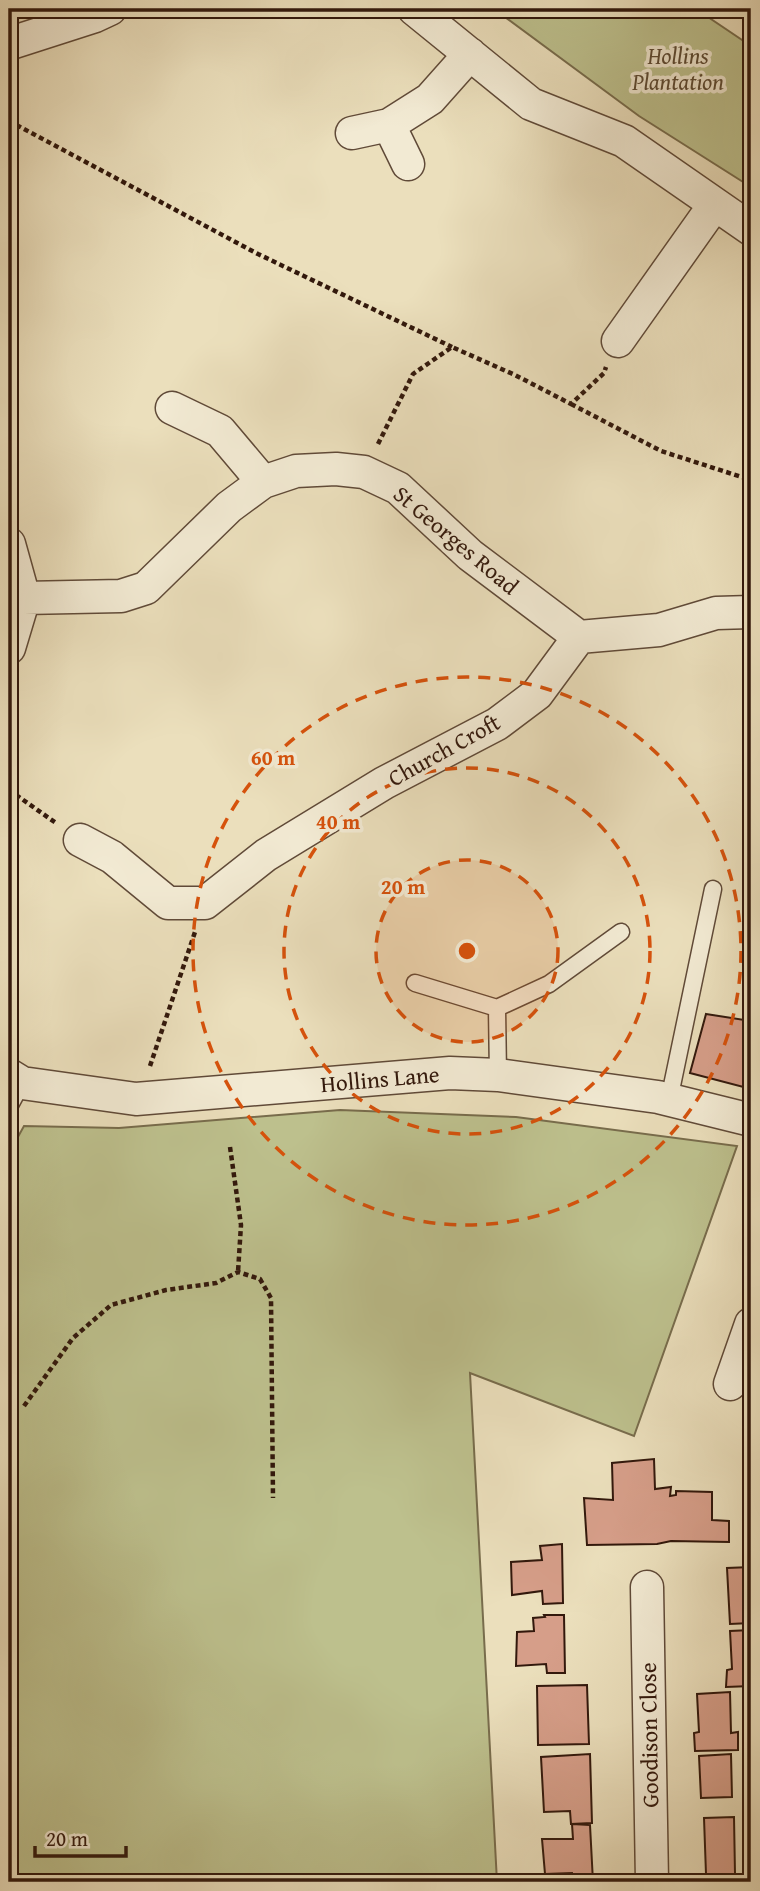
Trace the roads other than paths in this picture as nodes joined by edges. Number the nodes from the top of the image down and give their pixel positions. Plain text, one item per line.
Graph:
1 (110, 9) edge
2 (414, 9) edge
3 (10, 49) edge
4 (470, 54) junction
5 (389, 125) junction
6 (352, 133) dead end
7 (408, 164) dead end
8 (715, 204) junction
9 (751, 229) edge
10 (618, 341) road end
11 (172, 408) dead end
12 (263, 482) junction
13 (9, 544) edge
14 (24, 598) junction
15 (751, 611) edge
16 (579, 637) junction
17 (9, 648) edge
18 (80, 840) road end
19 (713, 889) dead end
20 (621, 932) dead end
21 (415, 983) dead end
22 (497, 1008) junction
23 (498, 1075) junction
24 (13, 1088) edge
25 (669, 1100) junction
26 (751, 1120) edge
27 (751, 1324) edge
28 (730, 1384) dead end
29 (647, 1587) dead end
30 (652, 1882) edge

1 - 3 street
2 - 4 street
4 - 5 street
4 - 8 street
5 - 6 street
5 - 7 street
8 - 9 street
8 - 10 street
11 - 12 street
12 - 14 street, St Georges Road
12 - 16 street, St Georges Road
13 - 14 street
14 - 17 street
15 - 16 street
16 - 18 street, Church Croft
19 - 25 lane
20 - 22 lane
21 - 22 lane
22 - 23 lane
23 - 24 street, Hollins Lane
23 - 25 street, Hollins Lane
25 - 26 street, Hollins Lane
27 - 28 street
29 - 30 street, Goodison Close

